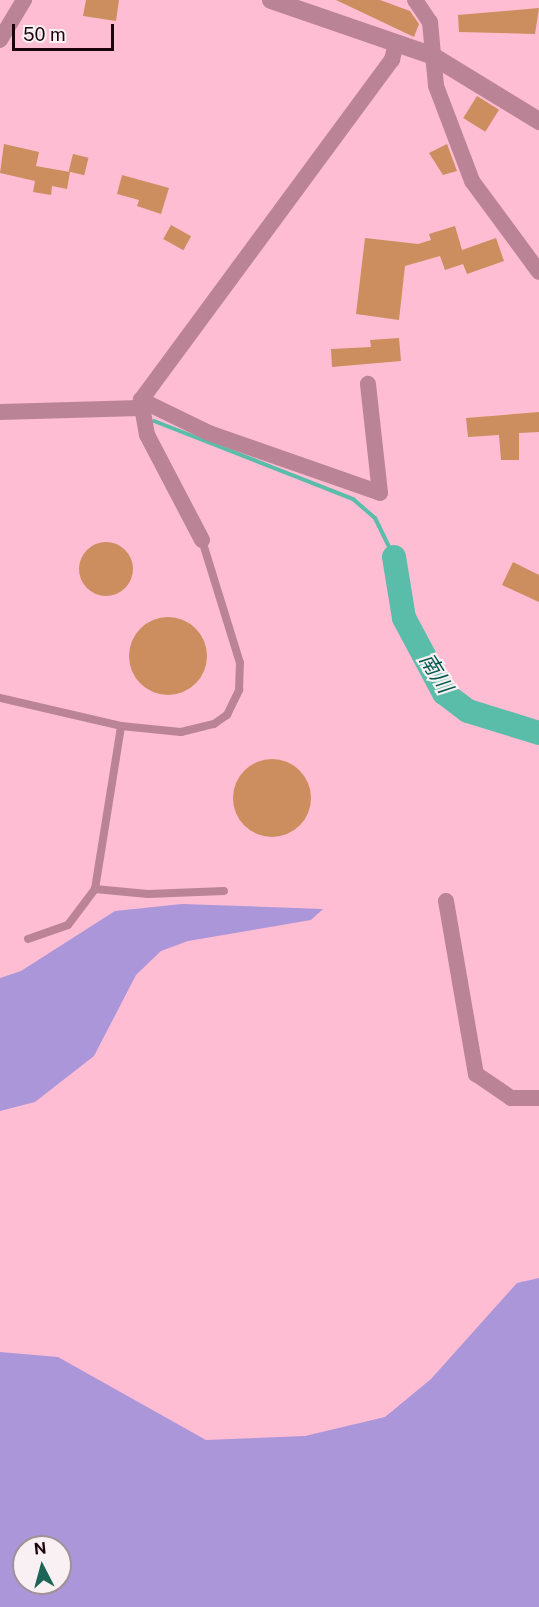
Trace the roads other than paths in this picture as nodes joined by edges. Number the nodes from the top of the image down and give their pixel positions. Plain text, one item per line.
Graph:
1 (24, 0) edge
2 (271, 0) edge
3 (416, 0) edge
4 (0, 40) edge
5 (396, 42) junction
6 (431, 56) junction
7 (539, 121) edge
8 (539, 272) edge
9 (368, 384) dead end
10 (141, 404) junction
11 (0, 412) edge
12 (202, 540) joint
13 (0, 698) edge
14 (121, 726) junction
15 (95, 889) junction
16 (224, 891) dead end
17 (446, 901) dead end
18 (28, 939) dead end
19 (539, 1098) edge

1 - 4 street
2 - 5 street
3 - 6 street
5 - 6 street
5 - 10 street
6 - 7 street
6 - 8 street
9 - 10 street
10 - 11 street
10 - 12 street
12 - 14 lane
13 - 14 lane
14 - 15 lane
15 - 16 lane
15 - 18 lane
17 - 19 street

